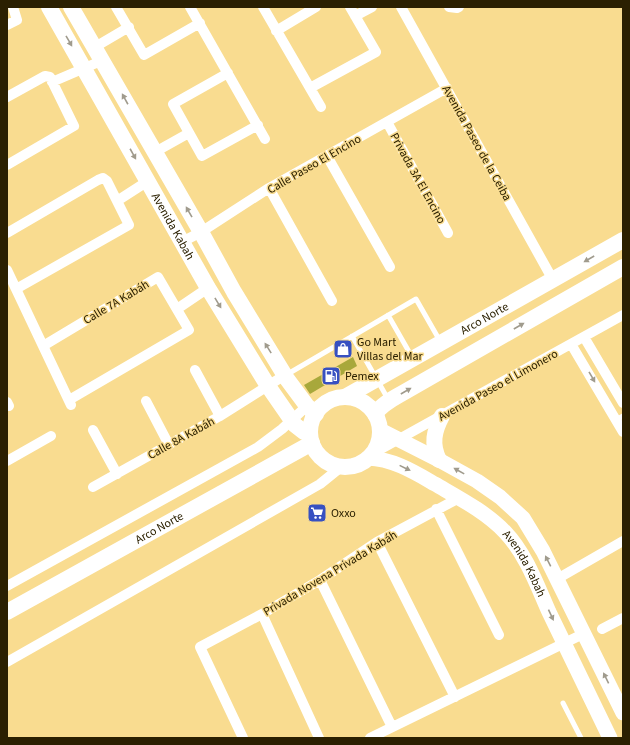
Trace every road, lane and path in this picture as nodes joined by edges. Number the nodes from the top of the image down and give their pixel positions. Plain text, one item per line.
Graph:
1 (49, 7) edge
2 (71, 7) edge
3 (116, 7) edge
4 (190, 7) edge
5 (263, 7) edge
6 (316, 7) edge
7 (350, 7) edge
8 (372, 7) edge
9 (401, 7) edge
10 (449, 7) edge
11 (459, 7) edge
12 (16, 8) edge
13 (355, 16) junction
14 (200, 23) junction
15 (7, 25) edge
16 (128, 27) junction
17 (276, 31) junction
18 (98, 54) junction
19 (85, 69) junction
20 (228, 73) junction
21 (52, 82) junction
22 (310, 88) junction
23 (447, 88) junction
24 (7, 97) edge
25 (321, 107) dead end
26 (387, 122) junction
27 (258, 125) junction
28 (189, 132) junction
29 (265, 138) dead end
30 (155, 152) junction
31 (327, 156) junction
32 (7, 165) edge
33 (148, 181) junction
34 (269, 188) junction
35 (117, 201) junction
36 (201, 232) junction
37 (7, 233) edge
38 (448, 233) dead end
39 (623, 240) edge
40 (182, 242) junction
41 (390, 267) dead end
42 (623, 267) edge
43 (7, 270) edge
44 (553, 280) junction
45 (208, 288) junction
46 (16, 289) junction
47 (332, 301) dead end
48 (177, 309) junction
49 (388, 315) junction
50 (623, 315) edge
51 (352, 336) junction
52 (584, 337) junction
53 (441, 344) junction
54 (571, 344) junction
55 (43, 346) junction
56 (413, 359) junction
57 (195, 370) dead end
58 (285, 375) junction
59 (377, 380) junction
60 (268, 386) junction
61 (345, 397) junction
62 (146, 401) dead end
63 (389, 401) junction
64 (623, 403) edge
65 (311, 410) junction
66 (375, 414) junction
67 (220, 416) junction
68 (442, 416) junction
69 (620, 418) edge
70 (290, 420) junction
71 (93, 430) dead end
72 (380, 430) junction
73 (623, 432) edge
74 (51, 436) dead end
75 (311, 438) junction
76 (399, 439) junction
77 (169, 445) junction
78 (370, 456) junction
79 (439, 460) junction
80 (7, 461) edge
81 (341, 467) junction
82 (117, 474) junction
83 (93, 487) dead end
84 (459, 498) junction
85 (436, 510) junction
86 (623, 540) edge
87 (377, 542) junction
88 (557, 579) junction
89 (320, 580) junction
90 (7, 586) edge
91 (7, 612) edge
92 (262, 614) junction
93 (623, 618) edge
94 (602, 629) dead end
95 (585, 633) junction
96 (499, 635) dead end
97 (565, 644) junction
98 (7, 662) edge
99 (455, 697) junction
100 (563, 703) dead end
101 (623, 713) edge
102 (392, 728) junction
103 (243, 738) edge
104 (319, 738) edge
105 (370, 738) edge
106 (581, 738) edge
107 (610, 738) edge

1 -> 19 main road, Avenida Kabah
2 - 18 main road, Avenida Kabah
3 - 16 street
4 - 14 street
5 - 17 street
6 - 17 street
7 - 13 street
8 - 13 street
9 - 23 street, Avenida Paseo de la Ceiba
10 - 11 street
12 - 15 street
13 - 22 street
14 - 16 street
14 - 20 street
16 - 18 street
17 - 22 street
18 - 19 street
30 -> 18 main road, Avenida Kabah
19 - 21 street
19 -> 33 main road, Avenida Kabah
20 - 27 street
20 - 28 street
21 - 24 street
21 - 32 street
22 - 25 street
23 - 26 street, Calle Paseo El Encino
23 - 44 street, Avenida Paseo de la Ceiba
26 - 31 street, Calle Paseo El Encino
26 - 38 street, Privada 3A El Encino
27 - 28 street
27 - 29 street
28 - 30 street
36 -> 30 main road, Avenida Kabah
31 - 34 street, Calle Paseo El Encino
31 - 41 street
33 - 35 street
33 - 40 main road, Avenida Kabah
34 - 36 street, Calle Paseo El Encino
34 - 47 street
35 - 37 street
35 - 46 street
36 - 40 street, Calle Paseo El Encino
58 -> 36 main road, Avenida Kabah
39 -> 44 main road, Arco Norte
40 - 45 main road, Avenida Kabah
63 -> 42 main road, Arco Norte
43 - 46 street, Calle 7A Kabáh
44 - 53 main road, Arco Norte
45 - 48 street
45 -> 60 main road, Avenida Kabah
46 - 55 street, Calle 7A Kabáh
48 - 55 street, Calle 7A Kabáh
48 - 55 street, Calle 7A Kabáh
49 - 51 lane
49 - 53 lane
49 - 56 lane
50 - 52 street, Avenida Paseo el Limonero
51 - 58 lane
51 - 59 lane
52 - 54 street, Avenida Paseo el Limonero
52 - 64 street
53 - 56 main road, Arco Norte
54 - 68 street, Avenida Paseo el Limonero
54 -> 69 street
56 - 59 main road, Arco Norte
57 - 67 street
58 - 60 street, Calle 8A Kabáh
58 - 65 main road, Avenida Kabah
59 - 61 main road, Arco Norte
59 - 63 lane
60 - 67 street, Calle 8A Kabáh
60 - 70 main road, Avenida Kabah
61 - 65 main road
61 - 66 main road
62 - 77 street
63 - 66 main road, Arco Norte
65 - 70 street
65 - 75 main road
66 - 72 main road
67 - 77 street, Calle 8A Kabáh
68 - 76 street, Avenida Paseo el Limonero
68 - 79 main road
69 - 73 street
70 - 75 main road, Avenida Kabah
70 - 90 street
71 - 82 street
72 - 76 main road, Avenida Kabah
72 - 78 main road
74 - 80 street
75 - 81 main road
75 - 91 main road, Arco Norte
76 - 78 street, Avenida Paseo el Limonero
76 - 79 main road, Avenida Kabah
77 - 82 street, Calle 8A Kabáh
78 - 81 main road
78 -> 84 main road, Avenida Kabah
88 -> 79 main road, Avenida Kabah
81 - 98 street
82 - 83 street, Calle 8A Kabáh
84 - 85 street, Privada Novena Privada Kabáh
84 -> 97 main road, Avenida Kabah
85 - 87 street, Privada Novena Privada Kabáh
85 - 96 street
86 - 88 street
87 - 89 street, Privada Novena Privada Kabáh
87 - 99 street
88 - 95 main road, Avenida Kabah
89 - 92 street, Privada Novena Privada Kabáh
89 - 102 street
92 - 103 street, Privada Novena Privada Kabáh
92 - 104 street
93 - 94 street
95 - 97 street
101 -> 95 main road, Avenida Kabah
97 - 99 street
97 - 107 main road, Avenida Kabah
99 - 102 street
100 - 106 lane
102 - 105 street

